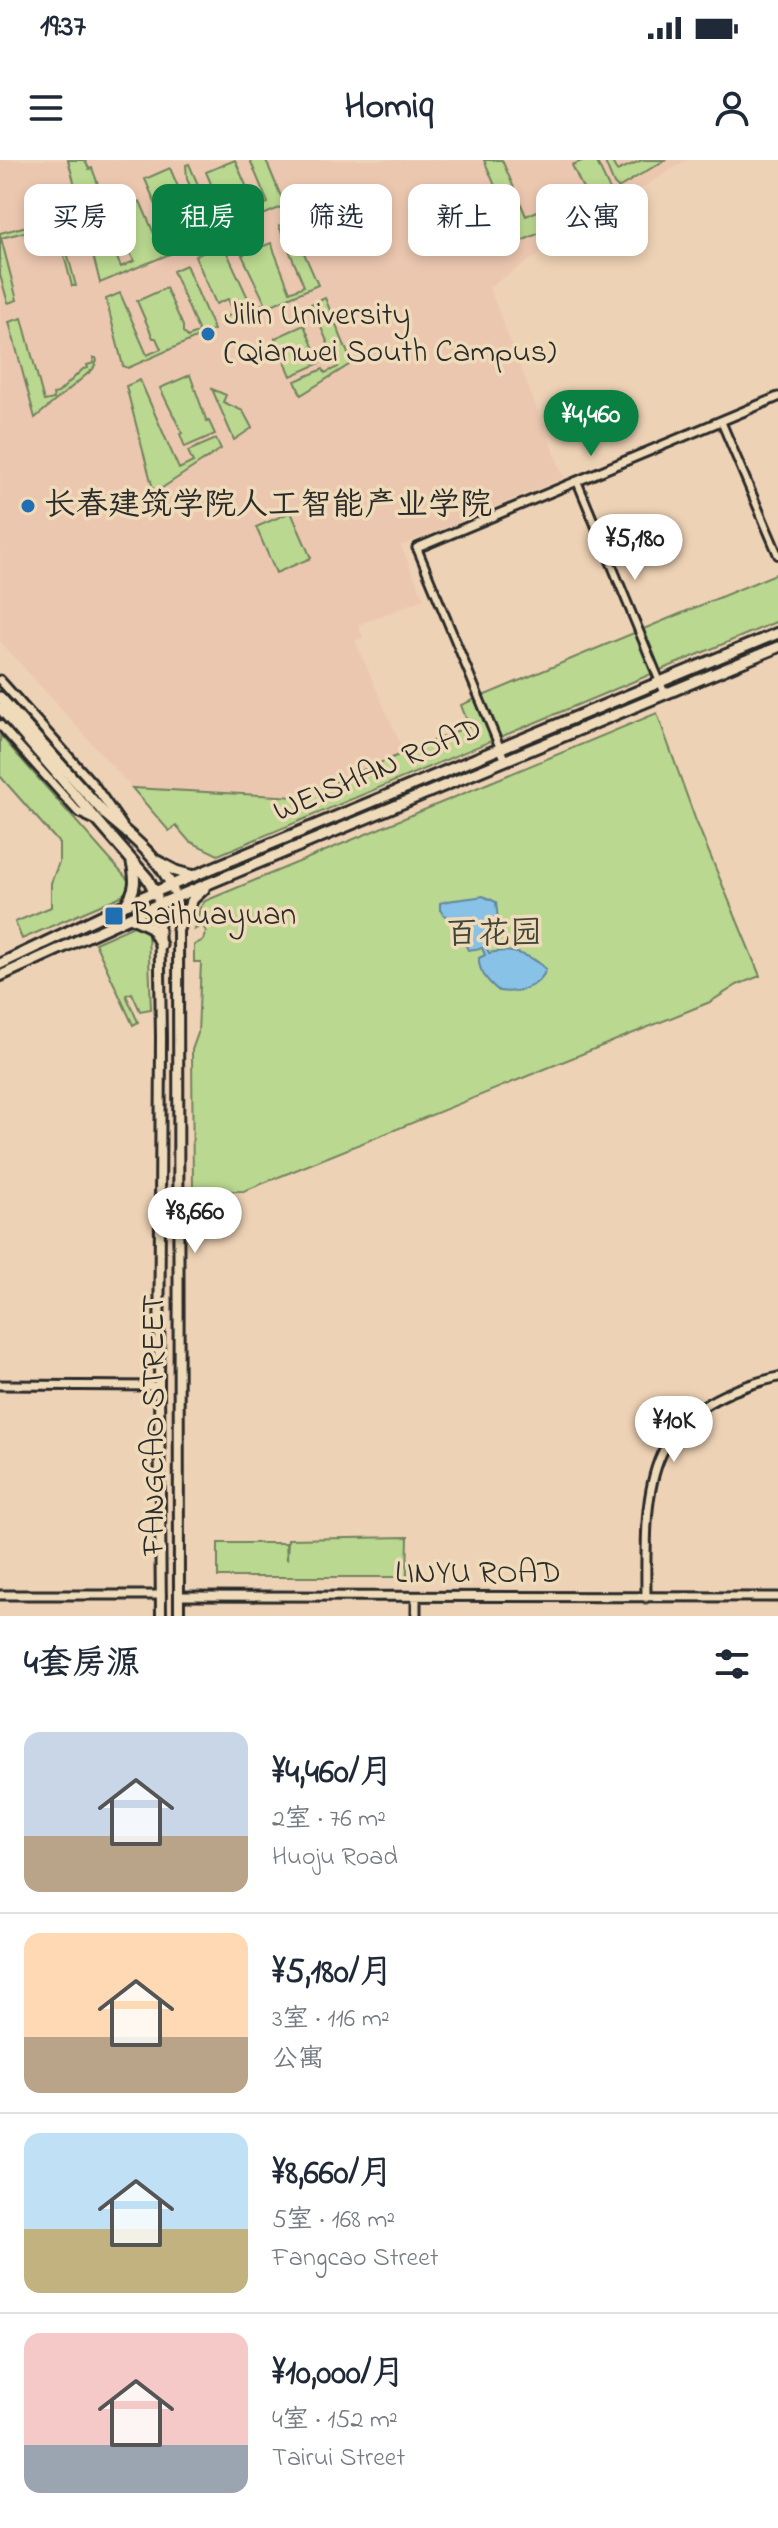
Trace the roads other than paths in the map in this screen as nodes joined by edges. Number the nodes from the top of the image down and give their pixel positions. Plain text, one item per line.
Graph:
1 (778, 397) edge
2 (721, 421) junction
3 (577, 481) junction
4 (417, 548) joint
5 (778, 555) edge
6 (778, 633) edge
7 (778, 647) edge
8 (0, 680) edge
9 (660, 682) junction
10 (665, 694) junction
11 (0, 696) edge
12 (18, 700) junction
13 (0, 708) edge
14 (0, 725) edge
15 (501, 749) junction
16 (505, 760) junction
17 (95, 820) junction
18 (125, 831) junction
19 (150, 857) junction
20 (132, 863) junction
21 (194, 876) junction
22 (209, 884) junction
23 (172, 885) junction
24 (155, 892) junction
25 (176, 898) junction
26 (126, 904) junction
27 (159, 904) junction
28 (130, 917) junction
29 (178, 929) junction
30 (161, 945) junction
31 (0, 964) edge
32 (0, 976) edge
33 (161, 1050) junction
34 (179, 1050) junction
35 (778, 1377) edge
36 (0, 1385) edge
37 (159, 1386) junction
38 (0, 1595) edge
39 (161, 1595) junction
40 (179, 1596) junction
41 (778, 1597) edge
42 (416, 1598) junction
43 (646, 1598) junction
44 (161, 1616) edge
45 (179, 1616) edge
46 (416, 1616) edge

1 - 2 street
2 - 3 street
2 - 5 street
3 - 4 street
3 - 9 street
4 - 15 street
6 - 9 main road, WEISHAN ROAD
7 - 10 main road, WEISHAN ROAD
8 - 12 street
9 - 10 street
9 - 15 main road, WEISHAN ROAD
10 - 16 main road, WEISHAN ROAD
11 - 12 street
11 - 18 main road
12 - 18 street
13 - 17 main road
14 - 17 street
15 - 16 street
15 - 21 main road, WEISHAN ROAD
16 - 22 main road, WEISHAN ROAD
17 - 20 main road
18 - 19 main road
19 - 21 main road
19 - 23 main road
20 - 24 main road
20 - 26 main road
21 - 23 main road, WEISHAN ROAD
22 - 25 main road, WEISHAN ROAD
22 - 29 main road
23 - 24 main road, WEISHAN ROAD
23 - 25 main road
24 - 26 main road, WEISHAN ROAD
24 - 27 main road
25 - 27 main road, WEISHAN ROAD
25 - 29 main road, FANGCAO STREET
26 - 31 main road, WEISHAN ROAD
27 - 28 main road, WEISHAN ROAD
27 - 30 main road, FANGCAO STREET
28 - 30 main road
28 - 32 main road, WEISHAN ROAD
29 - 34 main road, FANGCAO STREET
30 - 33 main road, FANGCAO STREET
33 - 34 main road
33 - 37 main road, FANGCAO STREET
34 - 40 main road, FANGCAO STREET
35 - 43 street
36 - 37 street
37 - 39 main road, FANGCAO STREET
38 - 39 street
39 - 44 main road, FANGCAO STREET
40 - 42 street, LINYU ROAD
40 - 45 main road, FANGCAO STREET
41 - 43 street, LINYU ROAD
42 - 43 street, LINYU ROAD
42 - 46 street

